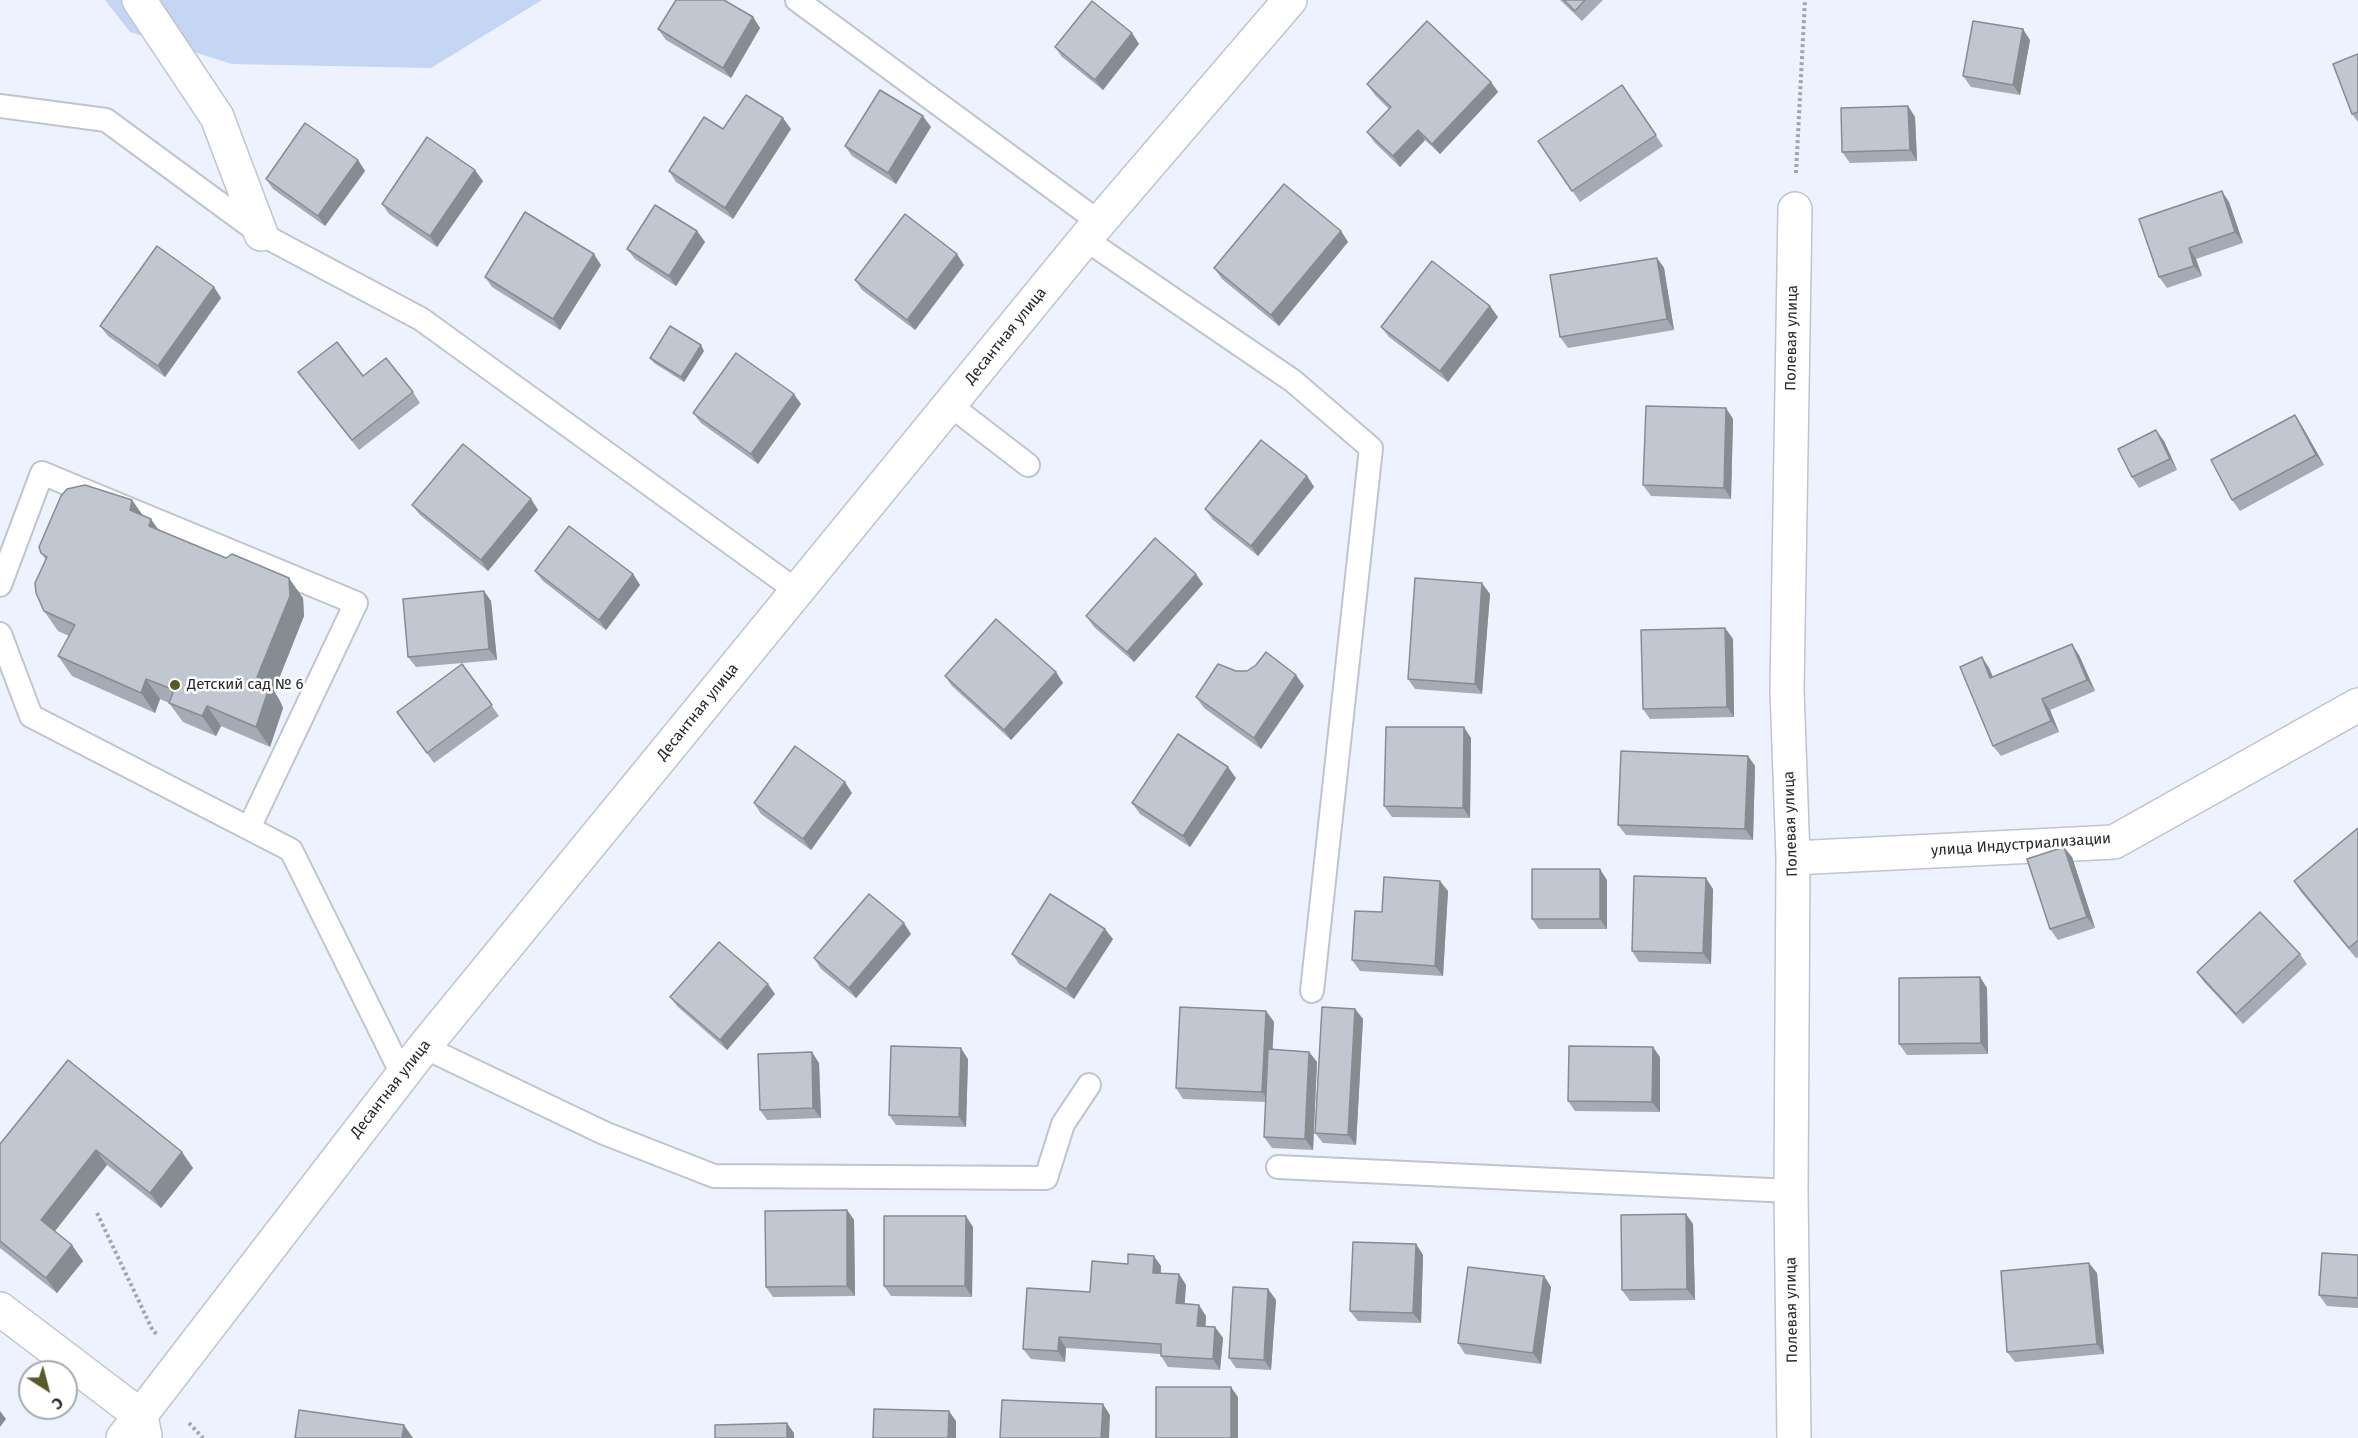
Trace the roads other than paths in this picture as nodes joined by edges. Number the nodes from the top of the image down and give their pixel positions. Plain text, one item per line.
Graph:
1 (139, 0) edge
2 (797, 0) edge
3 (1290, 0) edge
4 (0, 106) edge
5 (1794, 209) road end
6 (1092, 230) junction
7 (261, 234) junction
8 (950, 405) junction
9 (1028, 465) dead end
10 (0, 585) edge
11 (797, 591) junction
12 (0, 634) edge
13 (2358, 705) edge
14 (249, 828) junction
15 (1793, 858) junction
16 (1312, 991) dead end
17 (424, 1047) junction
18 (402, 1074) junction
19 (1089, 1085) dead end
20 (1278, 1167) dead end
21 (1791, 1191) junction
22 (0, 1309) edge
23 (137, 1431) edge
24 (1794, 1438) edge

1 - 7 street
2 - 6 lane
3 - 6 street, Десантная улица
4 - 7 lane
5 - 15 street, Полевая улица
6 - 8 street, Десантная улица
6 - 16 lane
7 - 11 lane
8 - 9 lane
8 - 11 street, Десантная улица
10 - 14 lane
11 - 17 street, Десантная улица
12 - 14 lane
13 - 15 street, улица Индустриализации
14 - 18 lane
15 - 21 street, Полевая улица
17 - 18 street, Десантная улица
17 - 19 lane
18 - 23 street, Десантная улица
20 - 21 lane
21 - 24 street, Полевая улица
22 - 23 street

